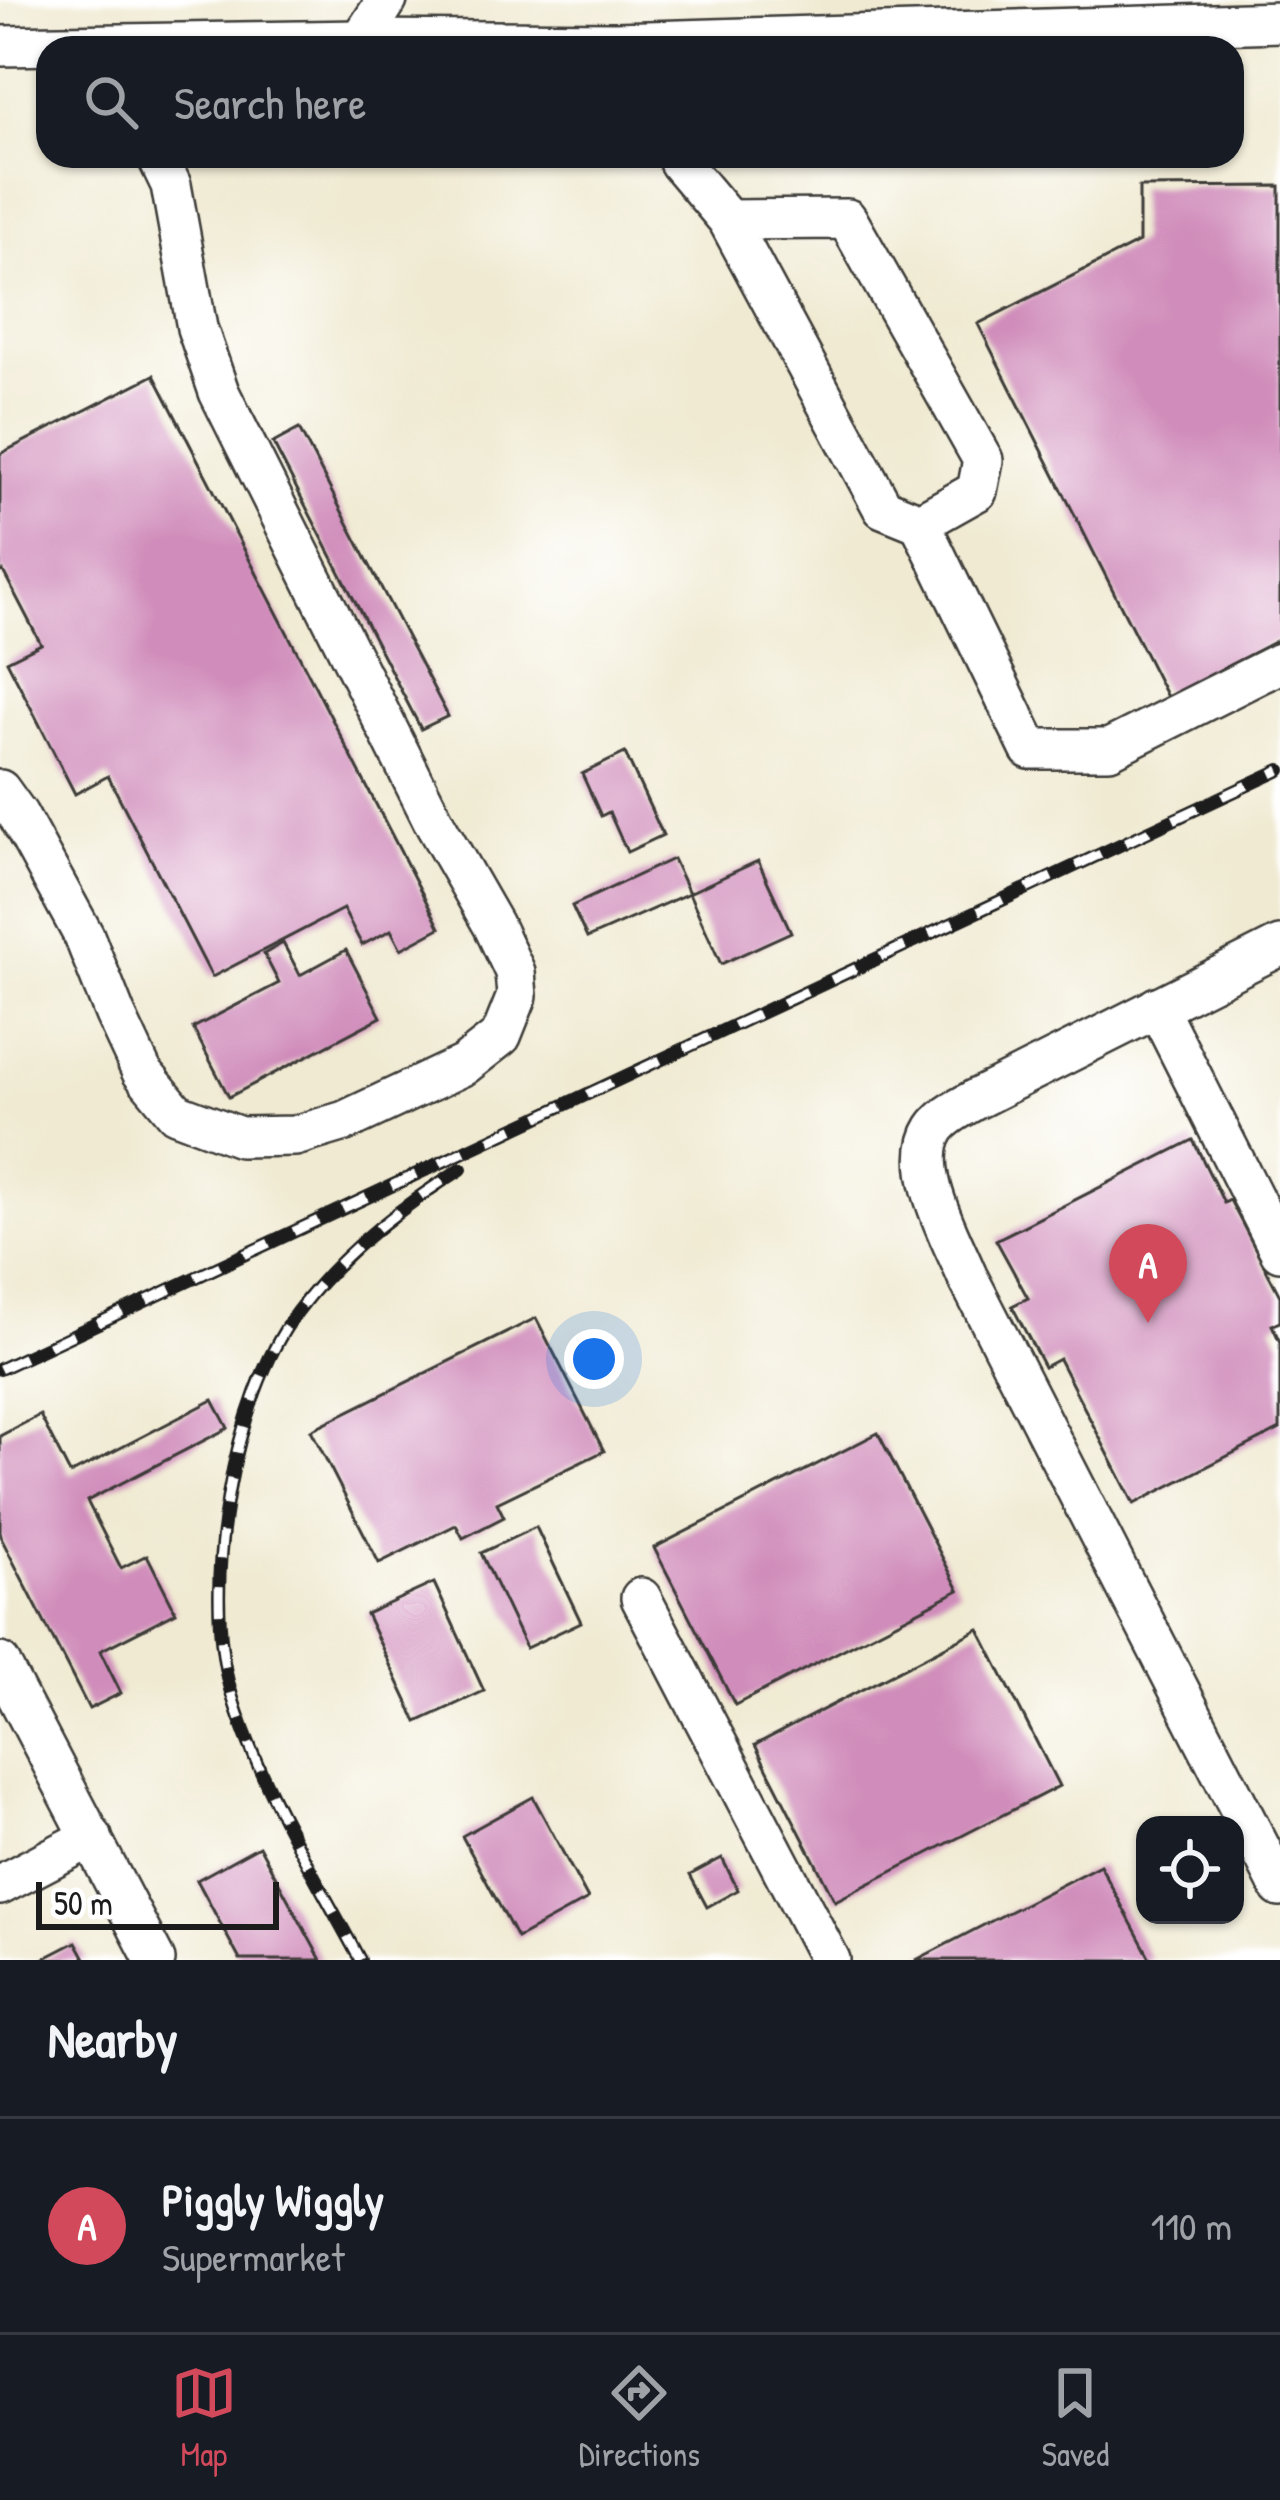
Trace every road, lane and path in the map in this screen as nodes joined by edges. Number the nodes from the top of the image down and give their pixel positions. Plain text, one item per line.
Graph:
1 (387, 0) edge
2 (1280, 22) edge
3 (364, 36) edge
4 (898, 36) edge
5 (0, 46) edge
6 (36, 46) edge
7 (163, 168) edge
8 (684, 168) edge
9 (728, 220) junction
10 (920, 524) junction
11 (1280, 664) edge
12 (0, 790) edge
13 (1280, 946) edge
14 (1157, 1007) junction
15 (1280, 1251) edge
16 (641, 1598) dead end
17 (0, 1663) edge
18 (92, 1838) junction
19 (0, 1886) edge
20 (1280, 1887) edge
21 (155, 1960) edge
22 (830, 1960) edge

1 - 3 street
2 - 4 street
5 - 6 street
7 - 12 street
8 - 9 street
9 - 10 street
9 - 10 street
10 - 11 street
13 - 14 street
14 - 15 street
14 - 20 street
16 - 22 street
17 - 18 street
18 - 19 street
18 - 21 street

